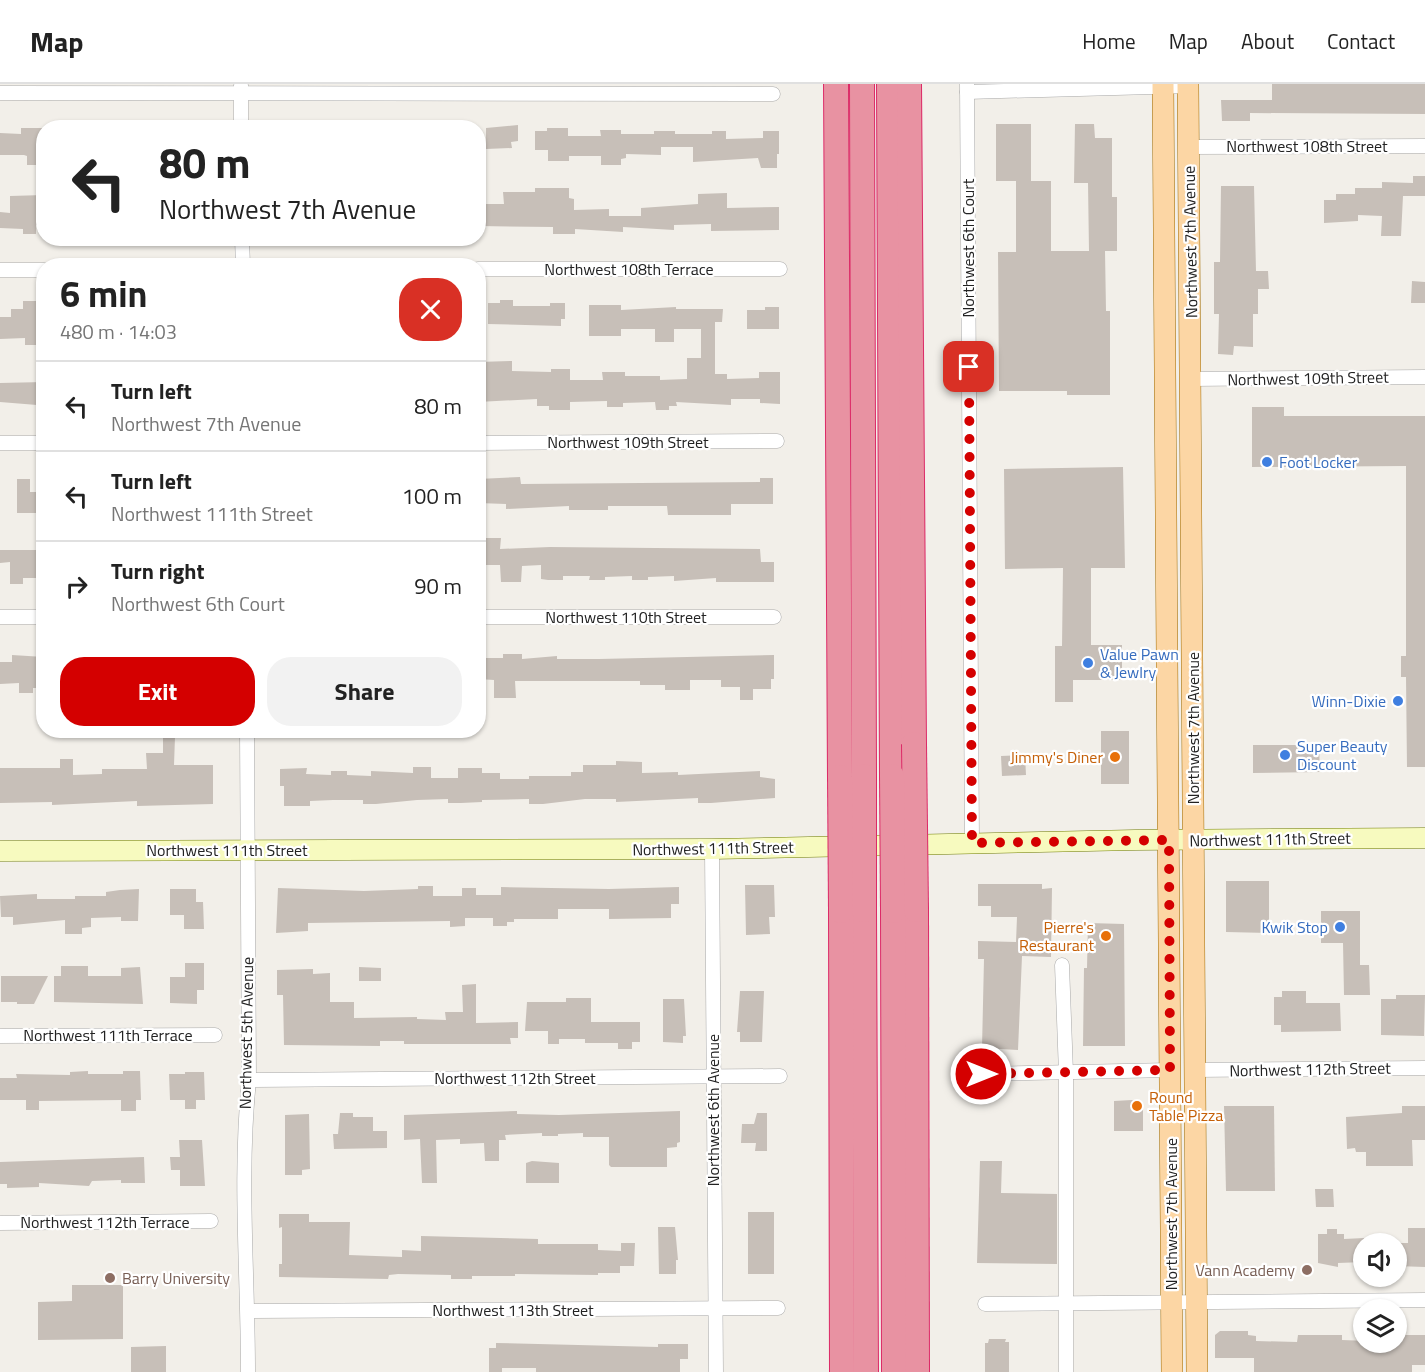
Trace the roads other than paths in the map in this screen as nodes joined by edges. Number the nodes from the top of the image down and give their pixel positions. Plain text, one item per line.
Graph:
1 (830, 84) edge
2 (836, 84) edge
3 (862, 84) edge
4 (889, 84) edge
5 (909, 84) edge
6 (1163, 85) edge
7 (1188, 85) edge
8 (241, 88) edge
9 (967, 88) edge
10 (0, 93) edge
11 (773, 94) dead end
12 (241, 120) edge
13 (837, 139) junction
14 (1425, 146) edge
15 (1188, 147) junction
16 (1165, 266) junction
17 (486, 269) edge
18 (780, 269) dead end
19 (0, 270) edge
20 (36, 270) edge
21 (1425, 377) edge
22 (1191, 379) junction
23 (1166, 433) junction
24 (777, 441) dead end
25 (486, 442) edge
26 (0, 443) edge
27 (36, 443) edge
28 (1192, 548) junction
29 (486, 616) edge
30 (0, 617) edge
31 (36, 617) edge
32 (774, 617) dead end
33 (247, 738) edge
34 (1425, 838) edge
35 (1194, 839) junction
36 (1169, 840) junction
37 (972, 843) junction
38 (712, 849) junction
39 (247, 850) junction
40 (0, 851) edge
41 (1062, 965) dead end
42 (215, 1035) dead end
43 (0, 1036) edge
44 (1425, 1068) edge
45 (1170, 1070) junction
46 (1194, 1070) junction
47 (1066, 1073) junction
48 (981, 1074) dead end
49 (713, 1076) junction
50 (780, 1076) dead end
51 (249, 1080) junction
52 (1195, 1178) junction
53 (211, 1221) dead end
54 (0, 1223) edge
55 (1425, 1300) edge
56 (1066, 1302) junction
57 (1197, 1303) junction
58 (985, 1304) dead end
59 (1171, 1304) junction
60 (778, 1308) dead end
61 (714, 1309) junction
62 (248, 1311) junction
63 (248, 1372) edge
64 (716, 1372) edge
65 (842, 1372) edge
66 (866, 1372) edge
67 (894, 1372) edge
68 (917, 1372) edge
69 (1066, 1372) edge
70 (1172, 1372) edge
71 (1197, 1372) edge

1 - 13 highway
2 - 13 highway
3 - 66 highway, bridge
4 - 67 highway, bridge
5 - 68 highway, bridge
6 - 7 street
6 - 9 street
6 - 16 main road, Northwest 7th Avenue
7 - 15 main road, Northwest 7th Avenue
8 - 10 street
8 - 11 street
8 - 12 street
9 - 37 street, Northwest 6th Court
13 - 65 highway, bridge
14 - 15 street, Northwest 108th Street
15 - 22 main road, Northwest 7th Avenue
16 - 22 main road
16 - 23 main road, Northwest 7th Avenue
17 - 18 street, Northwest 108th Terrace
19 - 20 street
21 - 22 street, Northwest 109th Street
22 - 28 main road, Northwest 7th Avenue
23 - 28 main road
23 - 36 main road, Northwest 7th Avenue
24 - 25 street, Northwest 109th Street
26 - 27 street
28 - 35 main road, Northwest 7th Avenue
29 - 32 street, Northwest 110th Street
30 - 31 street
33 - 39 street, Northwest 5th Avenue
34 - 35 street, Northwest 111th Street
35 - 36 street, Northwest 111th Street
35 - 46 main road, Northwest 7th Avenue
36 - 37 street, Northwest 111th Street
36 - 45 main road, Northwest 7th Avenue
37 - 38 street, Northwest 111th Street
38 - 39 street, Northwest 111th Street
38 - 49 street, Northwest 6th Avenue
39 - 40 street, Northwest 111th Street
39 - 51 street, Northwest 5th Avenue
41 - 47 street
42 - 43 street, Northwest 111th Terrace
44 - 46 street, Northwest 112th Street
45 - 47 street
45 - 52 main road
45 - 59 main road, Northwest 7th Avenue
46 - 52 main road, Northwest 7th Avenue
47 - 48 street
47 - 56 street
49 - 50 street, Northwest 112th Street
49 - 51 street, Northwest 112th Street
49 - 61 street, Northwest 6th Avenue
51 - 62 street, Northwest 5th Avenue
52 - 57 main road, Northwest 7th Avenue
53 - 54 street, Northwest 112th Terrace
55 - 57 street
56 - 58 street
56 - 59 street
56 - 69 street
57 - 59 street
57 - 71 main road, Northwest 7th Avenue
59 - 70 main road, Northwest 7th Avenue
60 - 61 street, Northwest 113th Street
61 - 62 street, Northwest 113th Street
61 - 64 street, Northwest 6th Avenue
62 - 63 street, Northwest 5th Avenue

